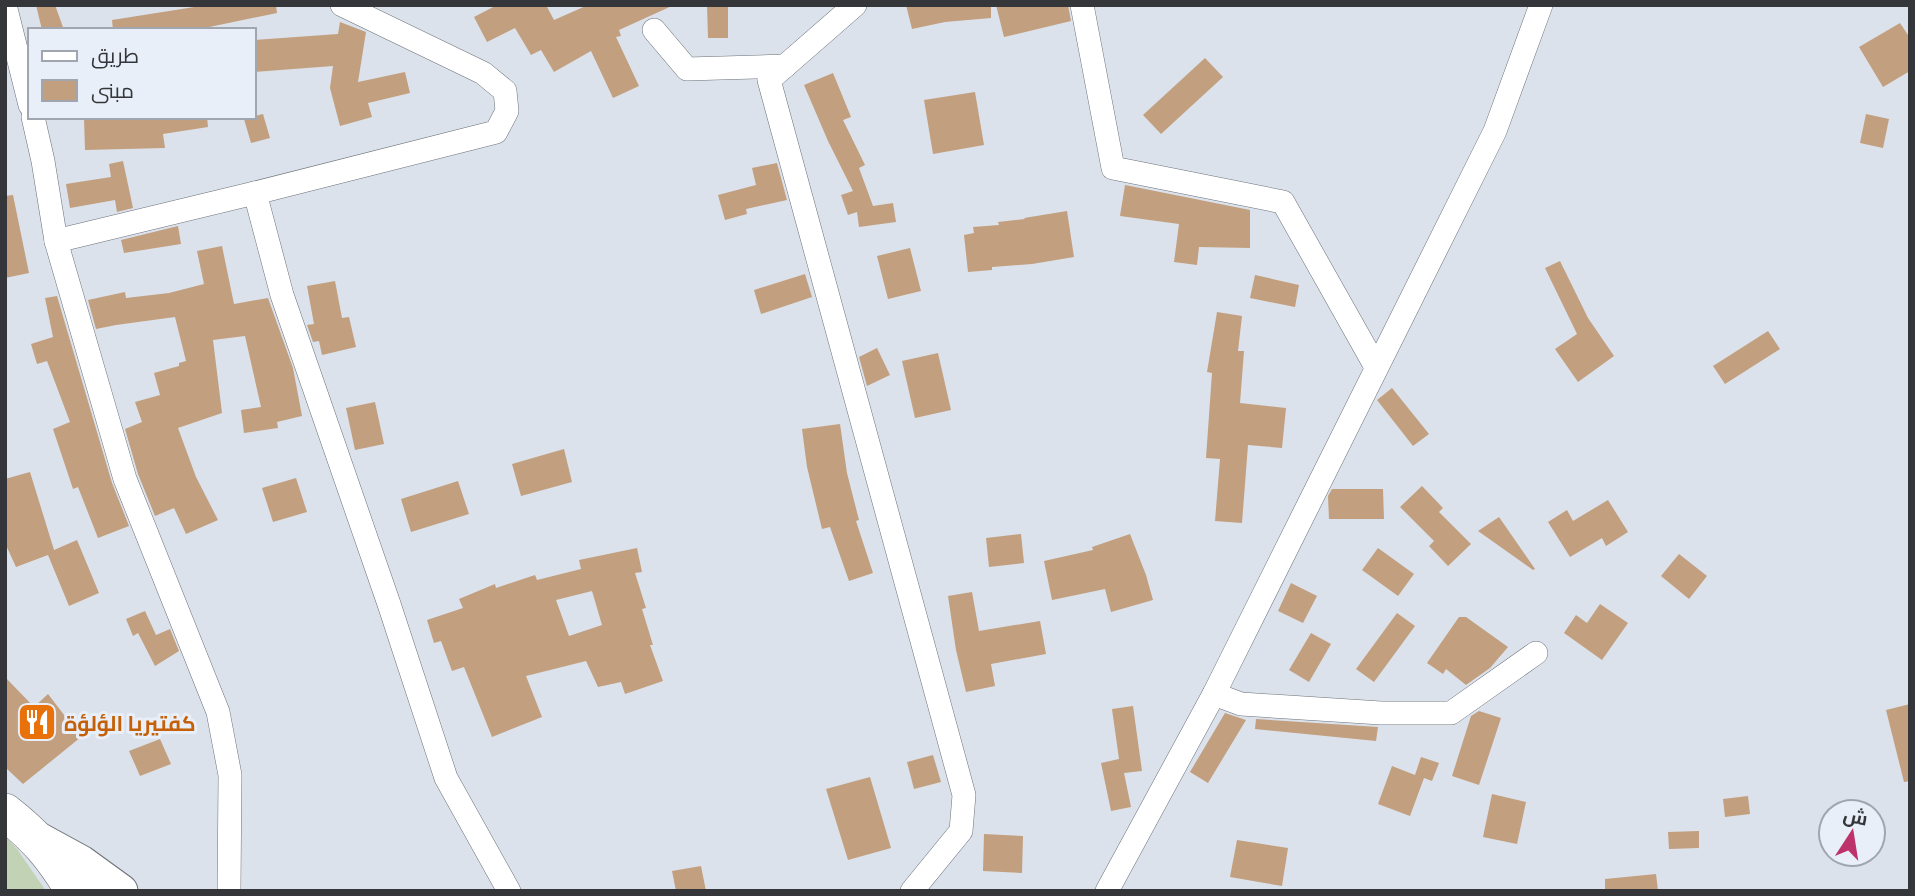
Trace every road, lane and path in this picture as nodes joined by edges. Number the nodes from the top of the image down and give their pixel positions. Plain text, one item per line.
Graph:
1 (5, 5) edge
2 (342, 5) edge
3 (855, 5) edge
4 (1082, 5) edge
5 (1541, 5) edge
6 (654, 30) dead end
7 (785, 66) junction
8 (28, 97) edge
9 (33, 119) edge
10 (255, 193) junction
11 (56, 240) junction
12 (1376, 367) junction
13 (1536, 653) dead end
14 (1214, 694) junction
15 (5, 812) edge
16 (37, 838) junction
17 (74, 891) edge
18 (121, 891) edge
19 (229, 891) edge
20 (509, 891) edge
21 (912, 891) edge
22 (1107, 891) edge

1 - 8 street
2 - 10 street
3 - 7 street
4 - 12 street
5 - 12 street
6 - 7 street
7 - 21 street
9 - 11 street
10 - 11 street
10 - 20 street
11 - 19 street
12 - 14 street
13 - 14 street
14 - 22 street
15 - 16 main road
16 - 17 main road
16 - 18 main road

